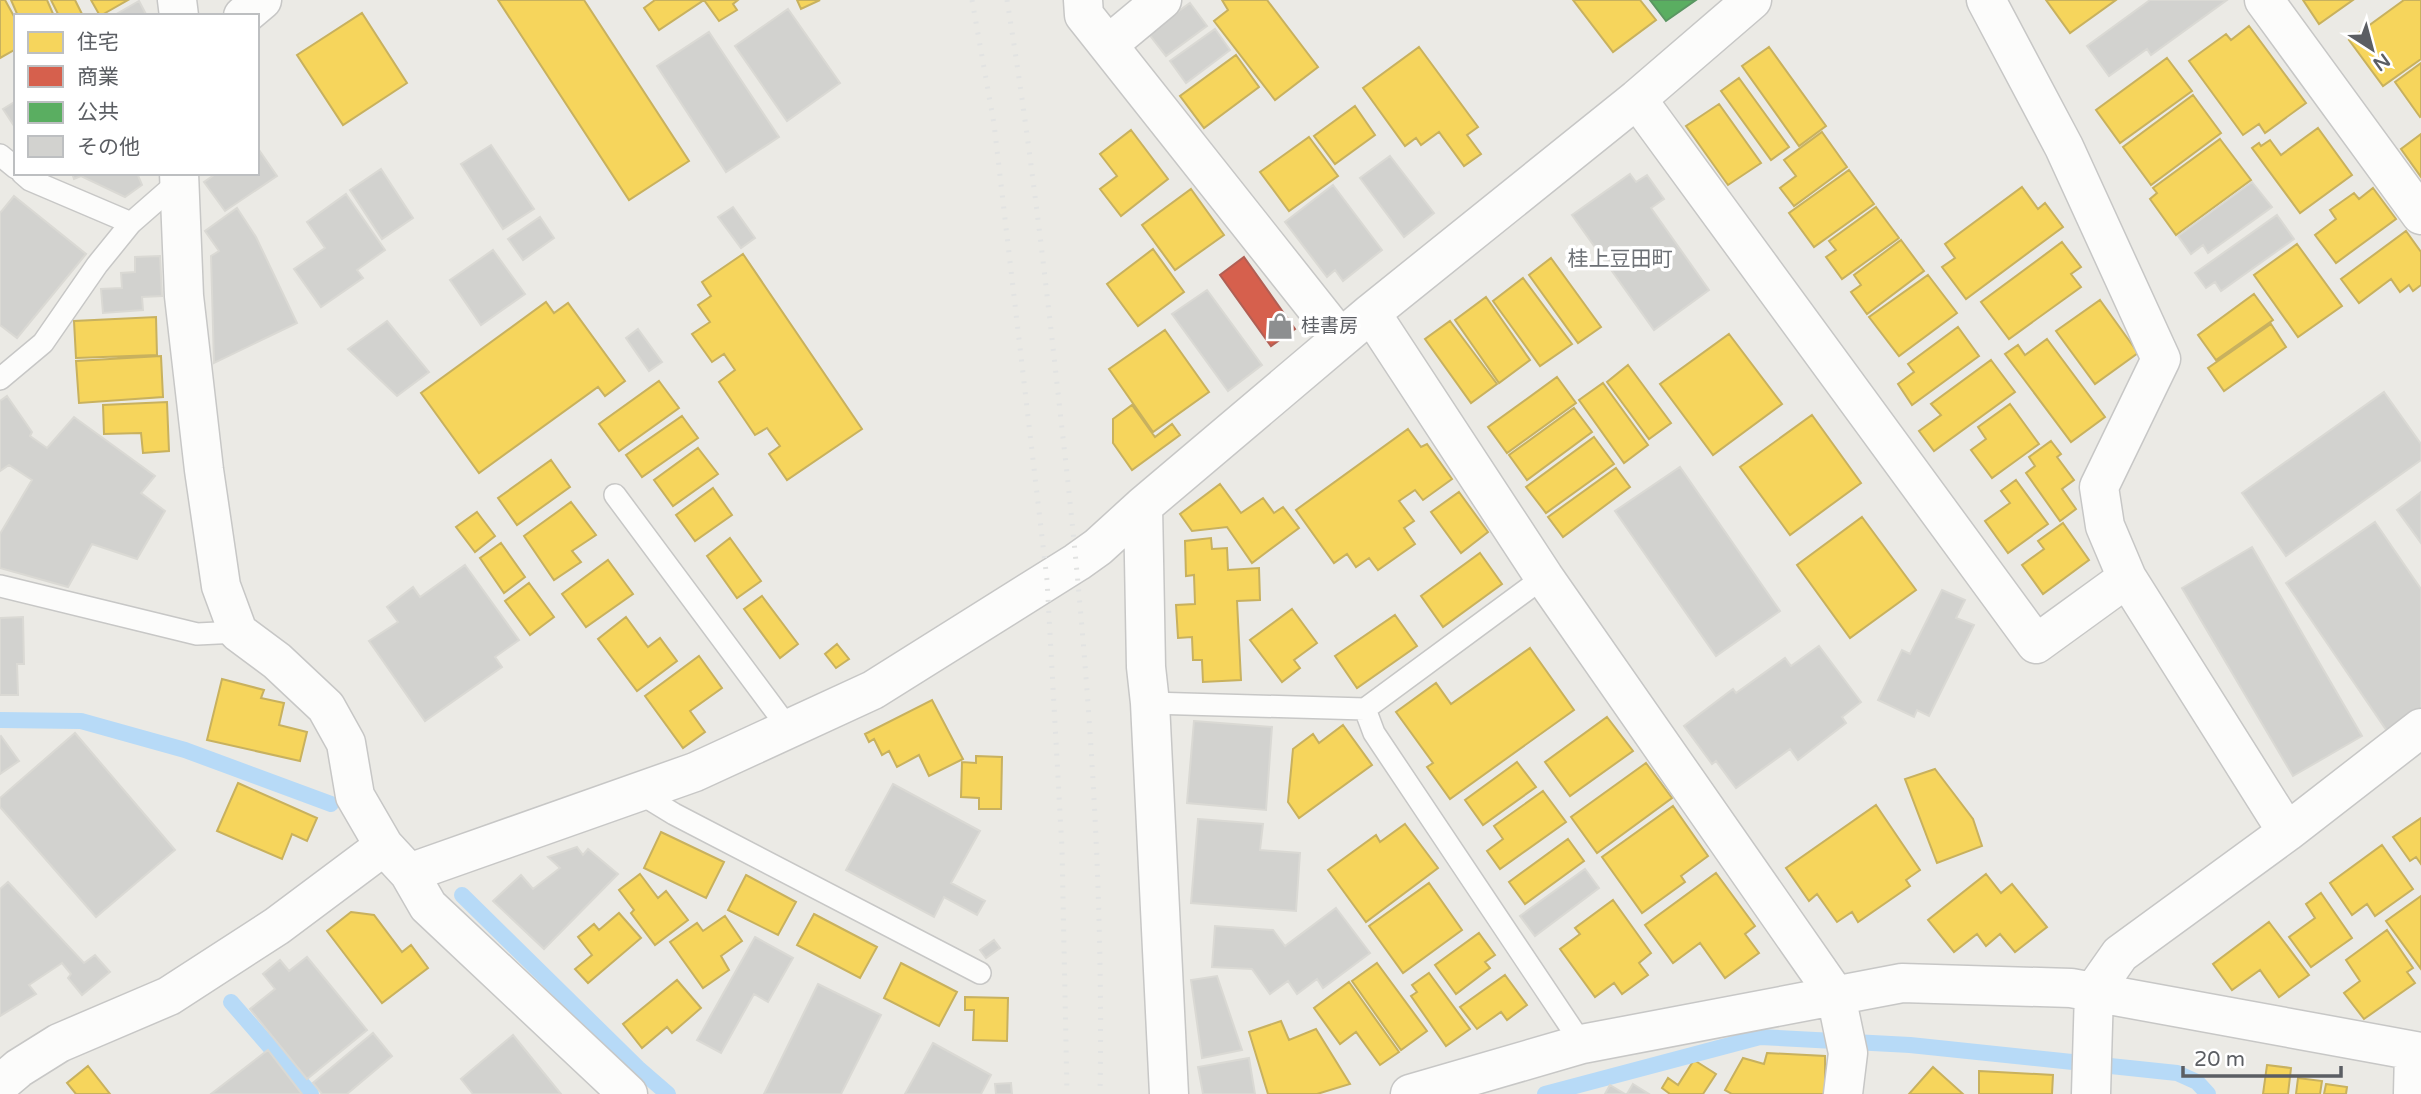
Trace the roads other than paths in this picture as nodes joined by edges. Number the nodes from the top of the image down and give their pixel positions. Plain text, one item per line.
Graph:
1 (262, 0) edge
2 (1083, 0) edge
3 (1162, 0) edge
4 (1752, 0) edge
5 (1986, 0) edge
6 (2264, 0) edge
7 (245, 14) edge
8 (1109, 44) junction
9 (1637, 99) junction
10 (0, 155) edge
11 (14, 166) edge
12 (24, 175) edge
13 (179, 177) edge
14 (2421, 215) edge
15 (131, 223) junction
16 (1371, 313) junction
17 (1340, 338) junction
18 (0, 379) edge
19 (615, 495) dead end
20 (1143, 506) junction
21 (1544, 577) junction
22 (2127, 578) junction
23 (0, 586) edge
24 (238, 632) junction
25 (1150, 703) junction
26 (1364, 709) junction
27 (2421, 728) edge
28 (789, 729) junction
29 (638, 792) junction
30 (2287, 832) junction
31 (396, 860) junction
32 (980, 973) dead end
33 (2094, 991) junction
34 (1842, 1025) junction
35 (1582, 1044) junction
36 (2417, 1051) edge
37 (0, 1084) edge
38 (2091, 1092) edge
39 (628, 1094) edge
40 (1169, 1094) edge
41 (1410, 1094) edge
42 (1843, 1094) edge
43 (2413, 1094) edge

1 - 7 street
2 - 8 street
3 - 8 street
4 - 9 street
5 - 22 street
6 - 14 street
8 - 17 street
9 - 16 street
9 - 22 street
10 - 11 lane
12 - 15 lane
13 - 15 lane
13 - 24 street
15 - 18 lane
16 - 17 street
16 - 21 street
17 - 20 street
19 - 28 lane
20 - 25 street
20 - 28 street
21 - 26 lane
21 - 34 street
22 - 30 street
23 - 24 lane
24 - 31 street
25 - 26 lane
25 - 40 street
26 - 35 lane
27 - 30 street
28 - 29 street
29 - 31 street
29 - 32 lane
30 - 33 street
31 - 37 street
31 - 39 street
33 - 34 street
33 - 36 street
33 - 38 street
34 - 35 street
34 - 42 street
35 - 41 street
36 - 43 street

